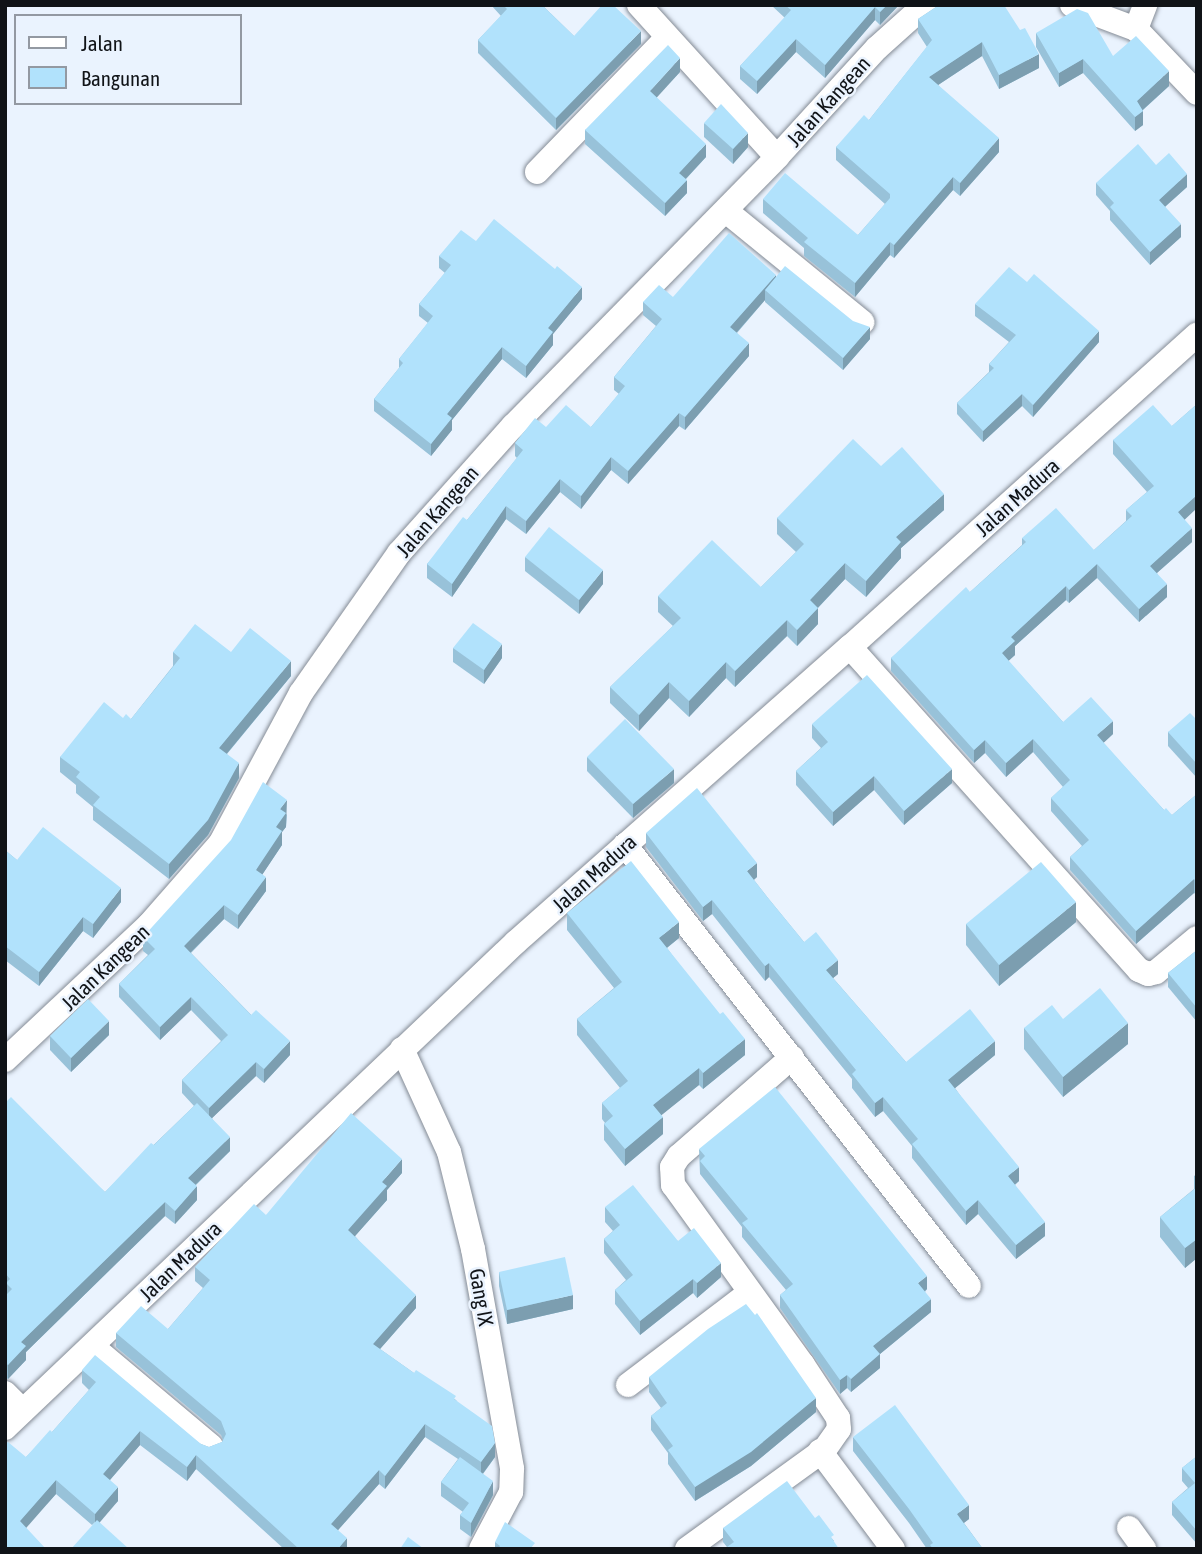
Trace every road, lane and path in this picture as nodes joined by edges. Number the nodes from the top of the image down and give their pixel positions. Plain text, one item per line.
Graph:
1 (639, 5) edge
2 (925, 5) edge
3 (1072, 5) edge
4 (1145, 5) edge
5 (1136, 29) junction
6 (667, 38) junction
7 (1197, 93) edge
8 (777, 157) junction
9 (537, 172) dead end
10 (726, 211) junction
11 (862, 322) edge
12 (1197, 335) edge
13 (850, 647) junction
14 (625, 845) junction
15 (1197, 938) edge
16 (402, 1049) junction
17 (792, 1057) junction
18 (5, 1060) edge
19 (969, 1286) dead end
20 (749, 1293) junction
21 (93, 1347) junction
22 (628, 1385) dead end
23 (5, 1393) edge
24 (23, 1411) junction
25 (5, 1428) edge
26 (211, 1446) edge
27 (820, 1451) junction
28 (1129, 1528) dead end
29 (481, 1549) edge
30 (687, 1549) edge
31 (892, 1549) edge
32 (1144, 1549) edge

1 - 6 street
2 - 8 street, Jalan Kangean
3 - 5 street
4 - 5 street
5 - 7 street
6 - 8 street
6 - 9 street
8 - 10 street, Jalan Kangean
10 - 11 street
10 - 18 street, Jalan Kangean
12 - 13 street, Jalan Madura
13 - 14 street, Jalan Madura
13 - 15 street
14 - 16 street, Jalan Madura
14 - 17 street
16 - 21 street, Jalan Madura
16 - 29 street, Gang IX
17 - 19 street
17 - 20 street
20 - 22 street
20 - 27 street
21 - 24 street, Jalan Madura
21 - 26 street
23 - 24 street
24 - 25 street, Jalan Madura
27 - 30 street
27 - 31 street
28 - 32 street

